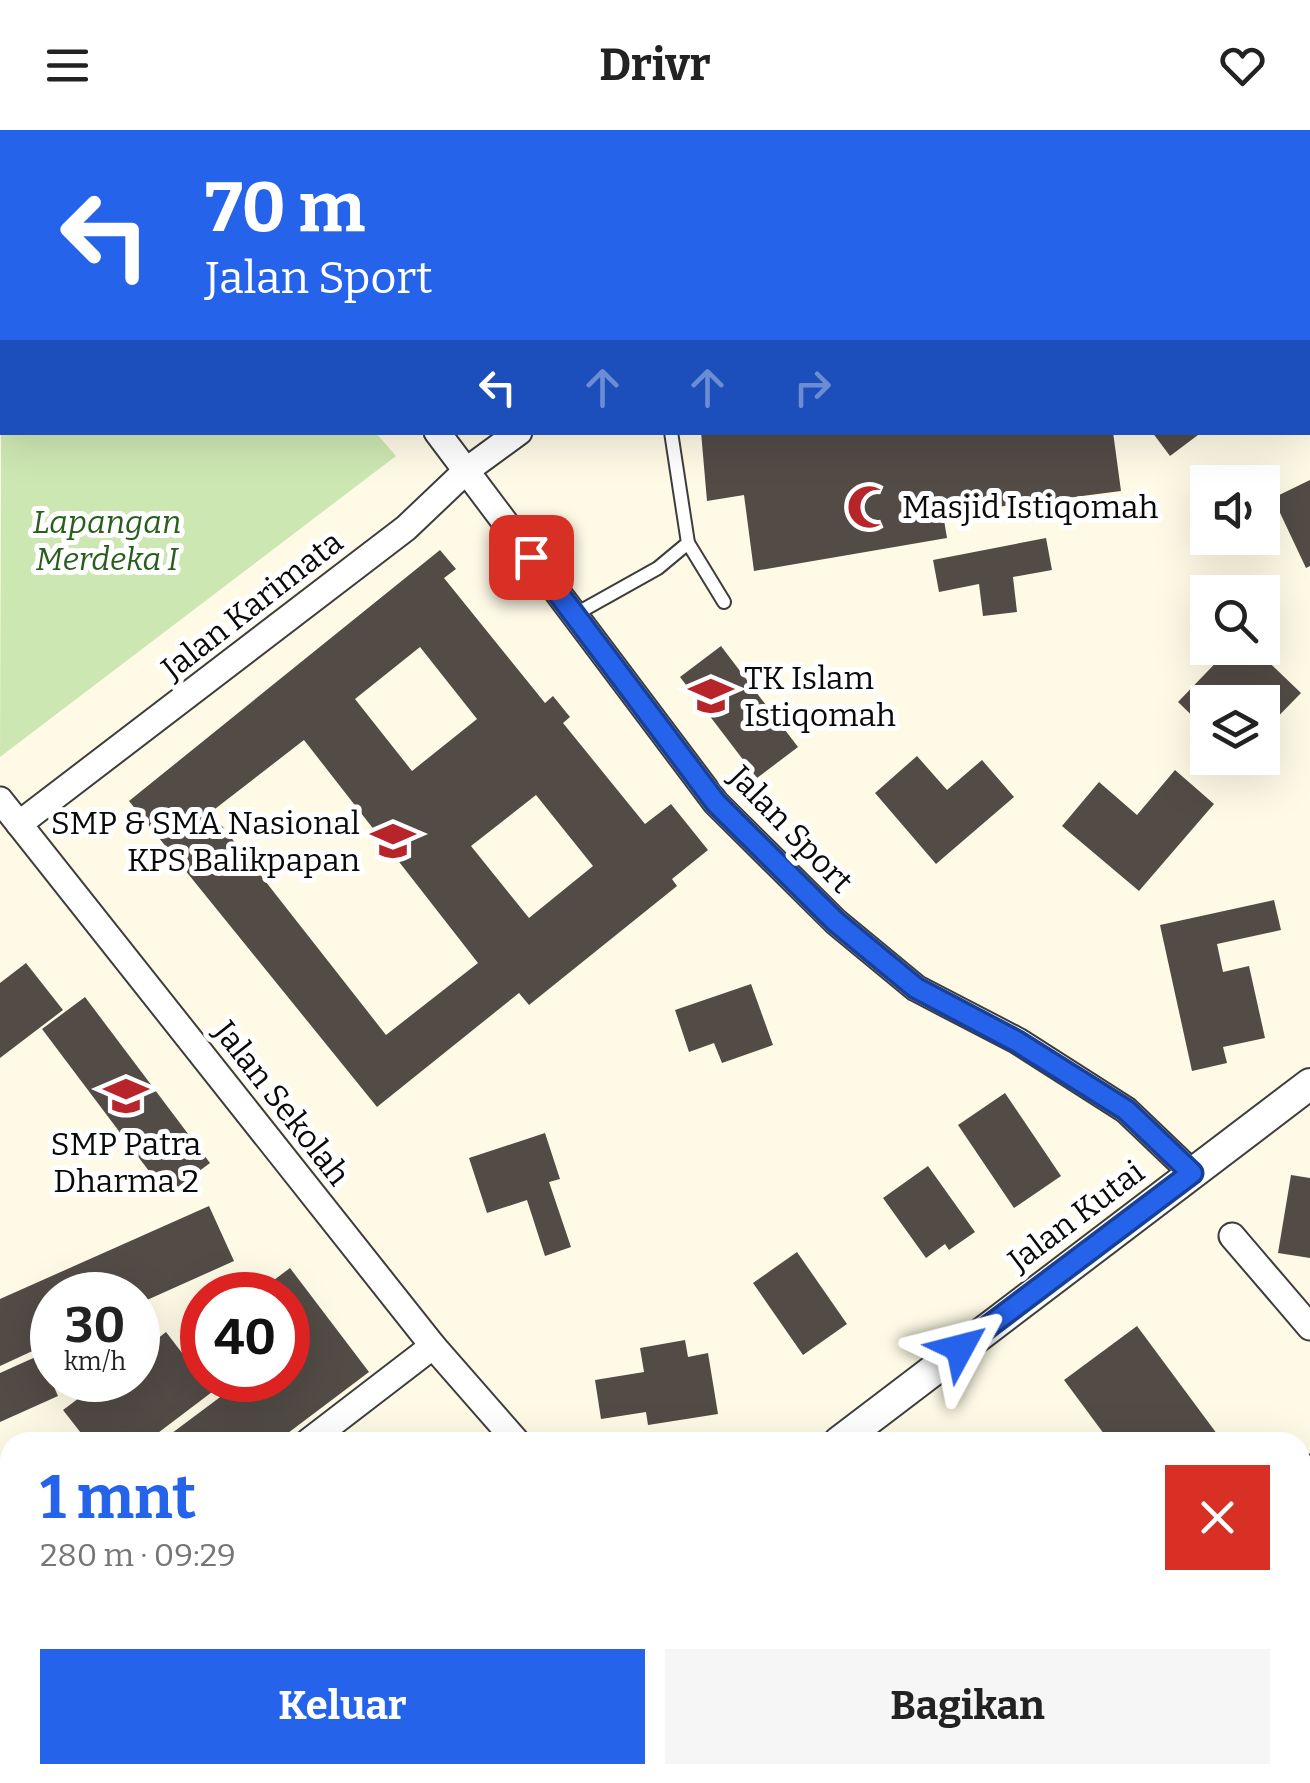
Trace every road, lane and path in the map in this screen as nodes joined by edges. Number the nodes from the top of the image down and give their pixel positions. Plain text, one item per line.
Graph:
1 (440, 435) edge
2 (515, 435) edge
3 (671, 435) edge
4 (467, 470) junction
5 (688, 543) junction
6 (724, 602) dead end
7 (574, 615) junction
8 (0, 800) edge
9 (20, 824) junction
10 (1310, 1084) edge
11 (1192, 1173) junction
12 (1232, 1236) dead end
13 (1310, 1326) edge
14 (433, 1346) junction
15 (321, 1432) edge
16 (509, 1432) edge
17 (852, 1432) edge

1 - 4 street, Jalan Sport
2 - 4 street, Jalan Karimata
3 - 5 lane
4 - 7 street, Jalan Sport
4 - 9 street, Jalan Karimata
5 - 6 lane
5 - 7 lane
7 - 11 street, Jalan Sport
8 - 9 street, Jalan Sekolah
9 - 14 street, Jalan Sekolah
10 - 11 street, Jalan Kutai
11 - 17 street, Jalan Kutai
12 - 13 street
14 - 15 street
14 - 16 street, Jalan Sekolah

